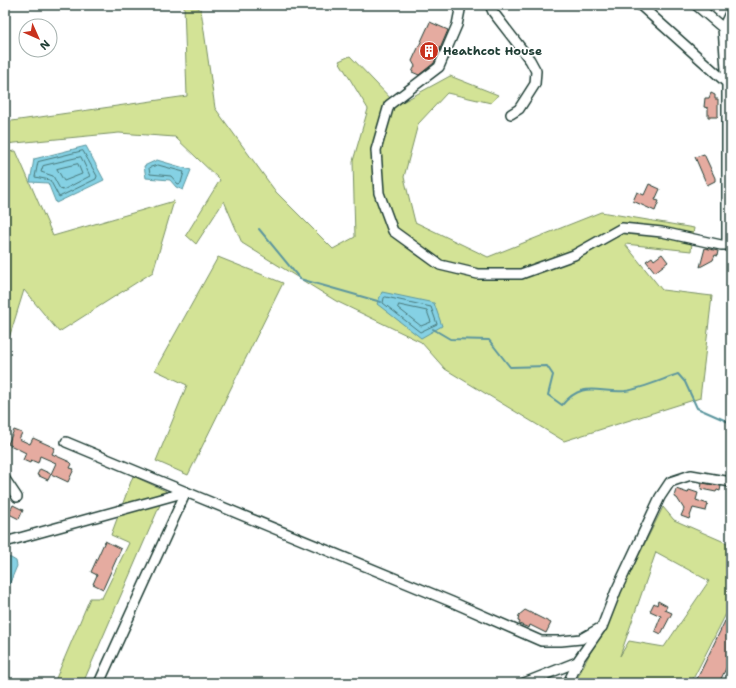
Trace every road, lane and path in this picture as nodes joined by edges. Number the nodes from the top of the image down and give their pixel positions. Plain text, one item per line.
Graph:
1 (461, 5) edge
2 (490, 5) edge
3 (640, 5) edge
4 (696, 5) edge
5 (731, 11) edge
6 (723, 28) junction
7 (727, 82) junction
8 (510, 114) dead end
9 (731, 245) edge
10 (66, 442) dead end
11 (5, 479) edge
12 (731, 482) edge
13 (186, 492) junction
14 (17, 496) dead end
15 (5, 542) edge
16 (602, 627) junction
17 (579, 660) junction
18 (99, 683) edge
19 (524, 683) edge
20 (568, 683) edge

1 - 9 street
2 - 8 street
3 - 7 street
4 - 6 street
5 - 6 street
6 - 7 street
7 - 9 street
10 - 13 street
11 - 14 street
12 - 16 street
13 - 15 street
13 - 16 street
13 - 18 street
16 - 17 street
17 - 19 street
17 - 20 street

